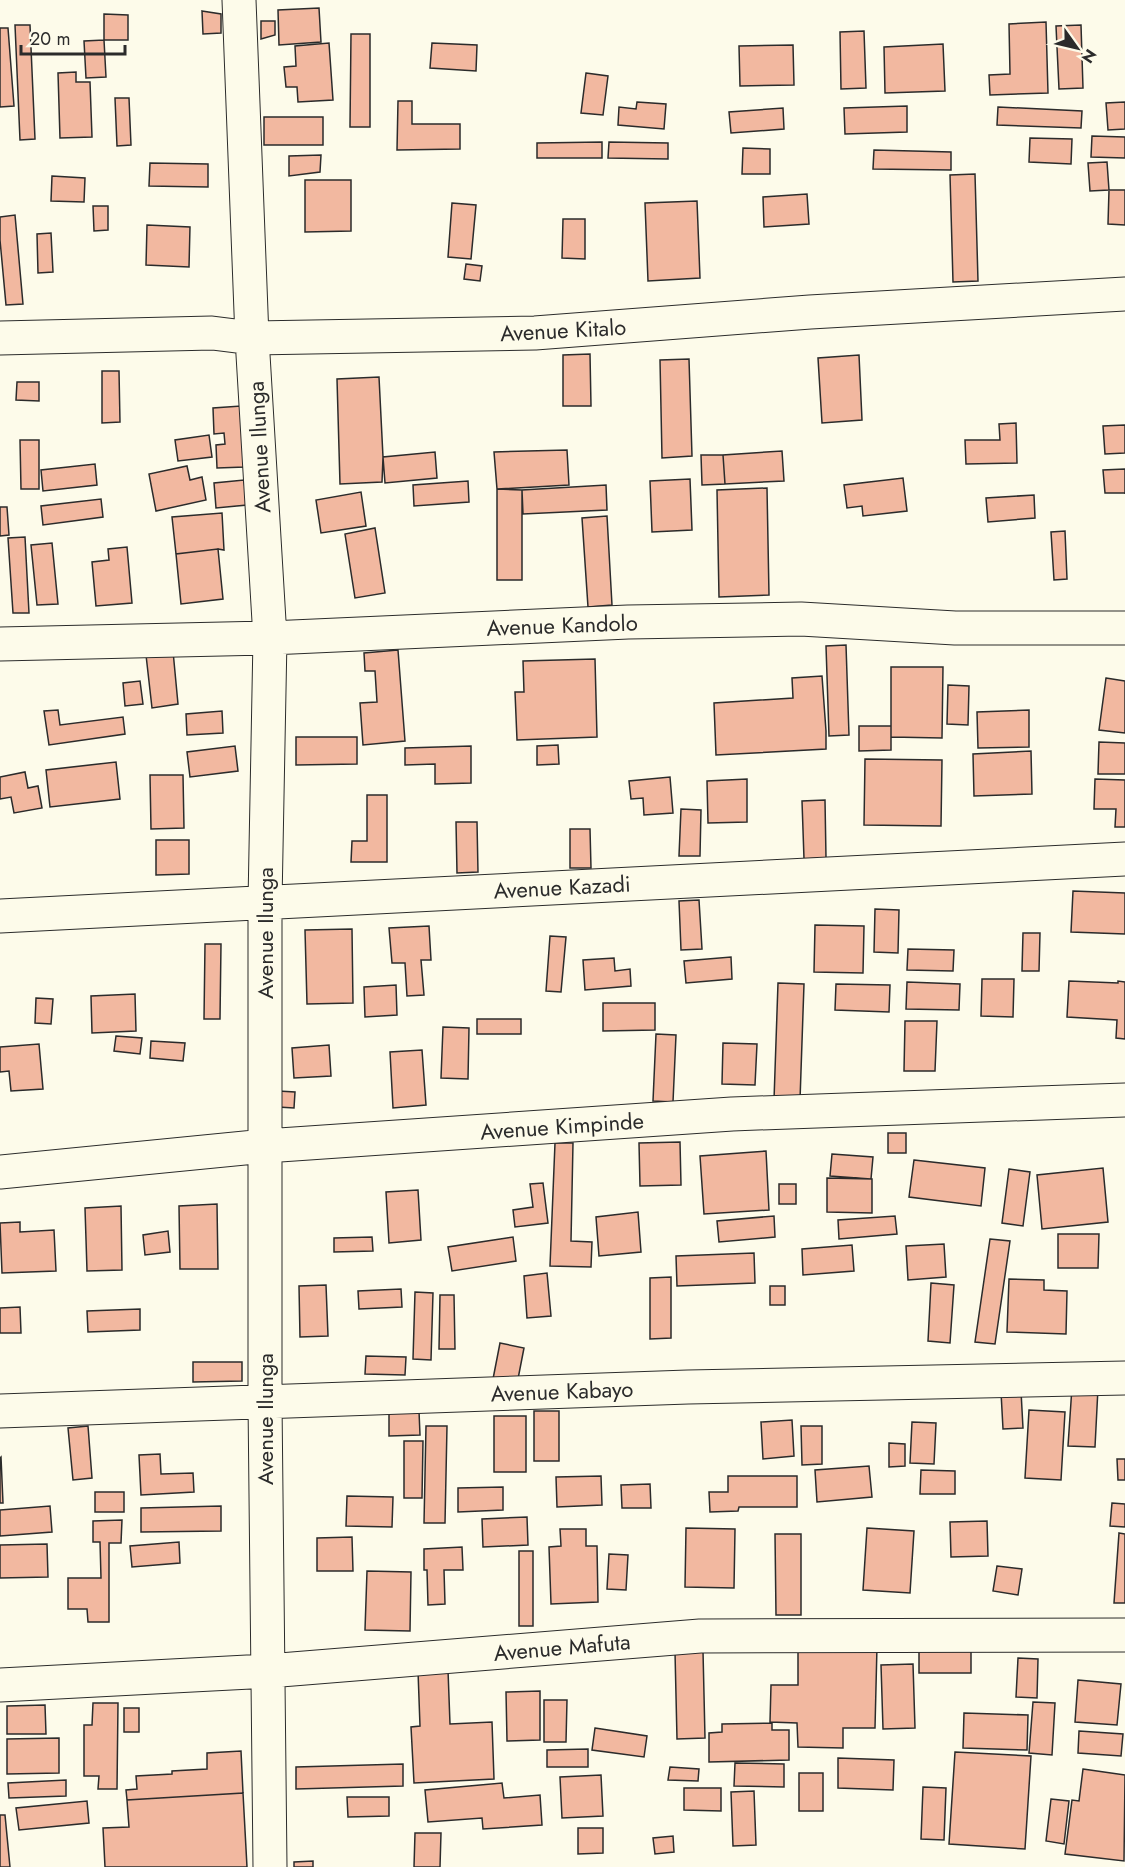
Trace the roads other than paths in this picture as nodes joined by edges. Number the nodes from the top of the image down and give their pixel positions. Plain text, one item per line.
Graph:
1 (239, 0) edge
2 (1125, 294) edge
3 (0, 338) edge
4 (252, 338) junction
5 (1125, 628) edge
6 (270, 638) junction
7 (0, 644) edge
8 (1125, 859) edge
9 (265, 902) junction
10 (0, 916) edge
11 (1125, 1100) edge
12 (265, 1146) junction
13 (0, 1172) edge
14 (1125, 1378) edge
15 (265, 1402) junction
16 (0, 1411) edge
17 (1125, 1635) edge
18 (268, 1671) junction
19 (0, 1685) edge
20 (270, 1867) edge

1 - 4 street, Avenue Ilunga
2 - 4 street, Avenue Kitalo
3 - 4 street, Avenue Kitalo
4 - 6 street, Avenue Ilunga
5 - 6 street, Avenue Kandolo
6 - 7 street, Avenue Kandolo
6 - 9 street, Avenue Ilunga
8 - 9 street, Avenue Kazadi
9 - 10 street, Avenue Kazadi
9 - 12 street, Avenue Ilunga
11 - 12 street, Avenue Kimpinde
12 - 13 street, Avenue Kimpinde
12 - 15 street, Avenue Ilunga
14 - 15 street, Avenue Kabayo
15 - 16 street, Avenue Kabayo
15 - 18 street, Avenue Ilunga
17 - 18 street, Avenue Mafuta
18 - 19 street, Avenue Mafuta
18 - 20 street, Avenue Ilunga

